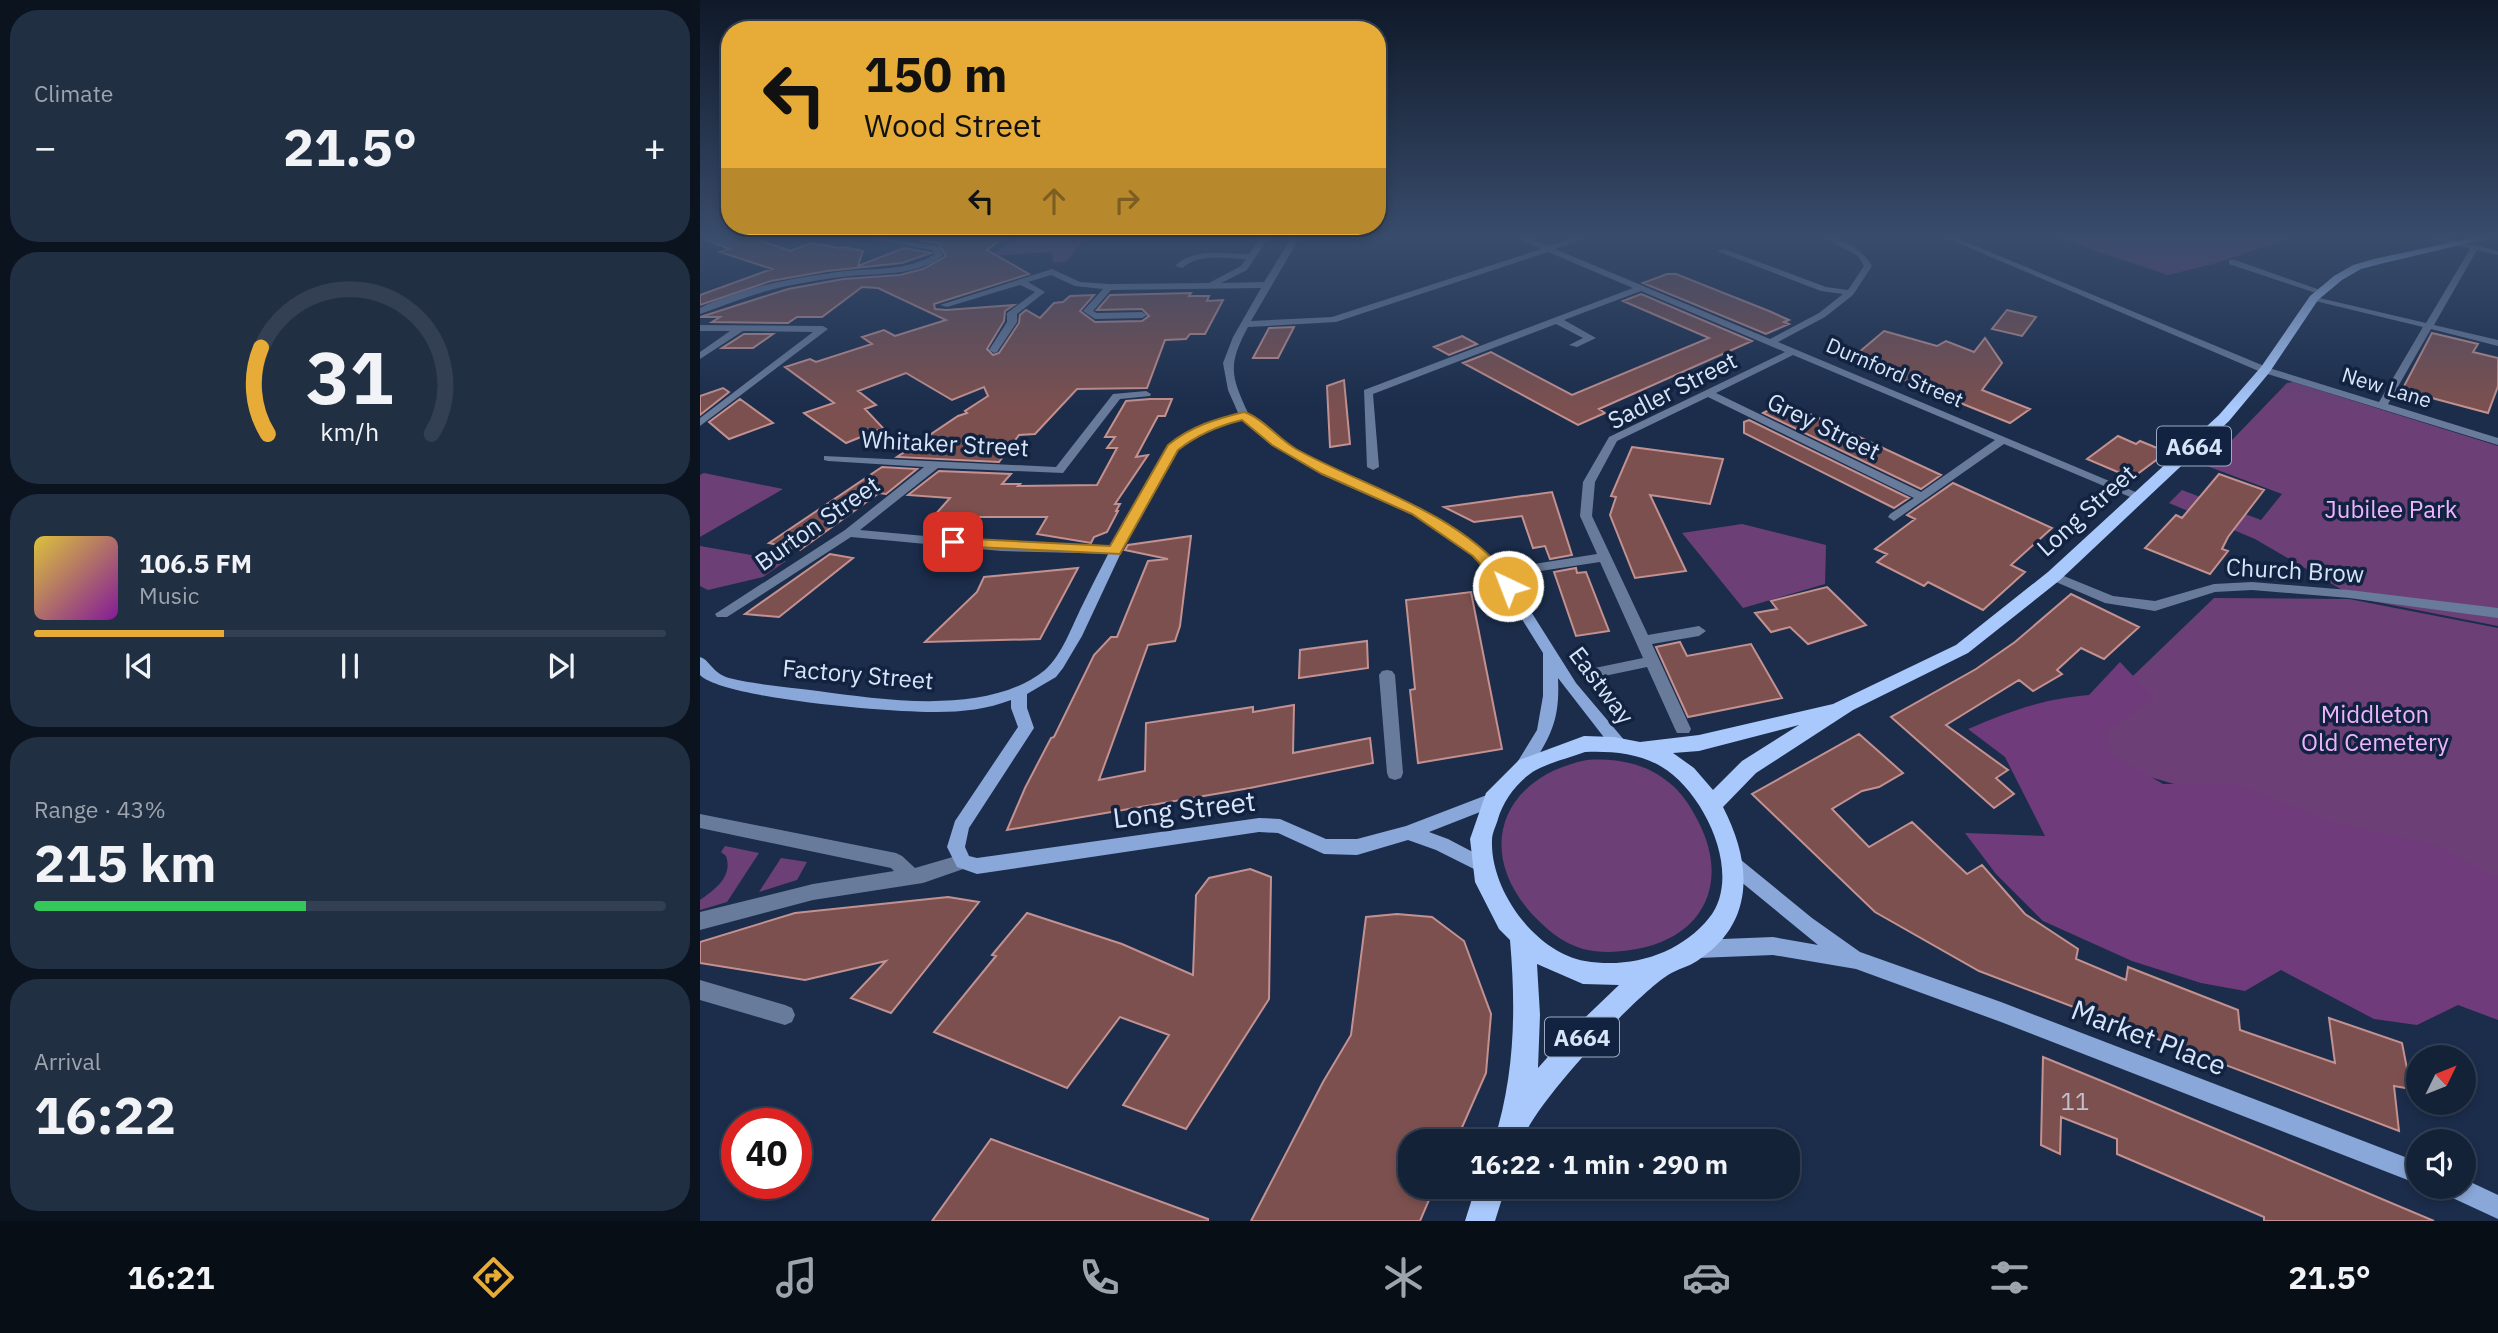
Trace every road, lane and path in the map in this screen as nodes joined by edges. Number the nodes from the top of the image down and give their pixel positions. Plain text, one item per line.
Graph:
1 (750, 294) edge
2 (981, 294) edge
3 (1038, 294) edge
4 (1103, 294) edge
5 (1263, 294) edge
6 (1412, 294) edge
7 (1625, 294) edge
8 (1655, 294) edge
9 (1849, 294) edge
10 (2084, 294) edge
11 (2446, 294) edge
12 (2317, 295) joint
13 (944, 305) dead end
14 (700, 311) edge
15 (1142, 315) dead end
16 (1556, 320) junction
17 (1245, 324) junction
18 (2427, 326) junction
19 (743, 327) junction
20 (700, 328) edge
21 (1771, 342) junction
22 (2498, 343) edge
23 (1574, 345) dead end
24 (994, 350) dead end
25 (1794, 352) junction
26 (700, 356) edge
27 (2265, 370) junction
28 (1708, 393) junction
29 (1146, 394) dead end
30 (2382, 405) junction
31 (1244, 415) junction
32 (700, 422) edge
33 (2497, 438) edge
34 (2004, 439) junction
35 (828, 458) dead end
36 (934, 465) junction
37 (1373, 467) dead end
38 (2138, 496) junction
39 (1922, 497) junction
40 (1894, 517) dead end
41 (849, 533) junction
42 (1115, 551) junction
43 (1605, 557) junction
44 (1534, 568) dead end
45 (2054, 576) junction
46 (2498, 613) edge
47 (722, 614) dead end
48 (1699, 631) dead end
49 (1643, 641) junction
50 (1549, 654) junction
51 (1652, 661) junction
52 (700, 662) edge
53 (1590, 674) dead end
54 (1387, 676) dead end
55 (1019, 691) junction
56 (1846, 705) junction
57 (1682, 730) dead end
58 (1629, 747) junction
59 (1523, 766) junction
60 (1395, 774) dead end
61 (1492, 800) junction
62 (1712, 806) junction
63 (700, 821) edge
64 (1408, 833) junction
65 (963, 862) junction
66 (1482, 865) junction
67 (1735, 866) junction
68 (911, 877) junction
69 (700, 921) edge
70 (1522, 938) junction
71 (1698, 949) junction
72 (1856, 960) junction
73 (1659, 967) junction
74 (700, 990) edge
75 (785, 1015) dead end
76 (1512, 1129) edge
77 (1513, 1129) edge
78 (2406, 1167) edge
79 (2476, 1197) edge
80 (1487, 1199) edge
81 (2498, 1207) edge
82 (1480, 1221) edge

1 - 14 street
2 - 13 street
3 - 24 street
4 - 15 street
5 - 17 street
6 - 17 street
7 - 16 street
8 - 21 street, Durnford Street
9 - 21 street
10 - 27 street, New Lane
11 - 18 street
12 - 18 street
12 - 27 main road, Long Street / A664
16 - 23 street
16 - 37 street
17 - 31 street
18 - 22 street
18 - 30 street
19 - 20 street
19 - 26 street
19 - 32 street
21 - 25 street, Durnford Street
25 - 28 street, Sadler Street
25 - 34 street, Durnford Street
27 - 30 street, New Lane
27 - 38 main road, Long Street / A664
28 - 39 street, Grey Street
28 - 43 street, Sadler Street
29 - 36 street, Whitaker Street
30 - 33 street, New Lane
31 - 42 street, Factory Street
31 - 50 street, Eastway
34 - 38 street, Durnford Street
34 - 39 street
35 - 36 street, Whitaker Street
36 - 41 street, Burton Street
38 - 45 main road, Long Street / A664
39 - 40 street
41 - 42 street
41 - 47 street, Burton Street
42 - 55 street, Factory Street
43 - 44 street
43 - 49 street, Sadler Street
45 - 46 street, Church Brow
45 - 56 main road, Long Street / A664
48 - 49 street
49 - 51 street, Sadler Street
50 - 58 street, Eastway
50 - 59 street, Eastway
51 - 53 street
51 - 57 street, Sadler Street
52 - 55 street, Factory Street
54 - 60 street
55 - 65 street
56 - 58 main road, Long Street / A664
56 - 62 main road, Long Street / A664
58 - 59 main road, A664
58 - 62 main road, A664
59 - 61 main road, A664
61 - 64 street, Long Street
61 - 66 main road, A664
62 - 67 main road, A664
63 - 68 street
64 - 65 street, Long Street
64 - 66 street
65 - 68 street
66 - 70 main road, A664
67 - 71 main road, A664
67 - 72 street, Market Place
68 - 69 street
70 - 73 main road, A664
70 - 76 main road, A664
71 - 72 street, Market Place
71 - 73 main road, A664
72 - 78 street, Market Place
73 - 77 main road, A664
74 - 75 street
79 - 81 street
80 - 82 main road

